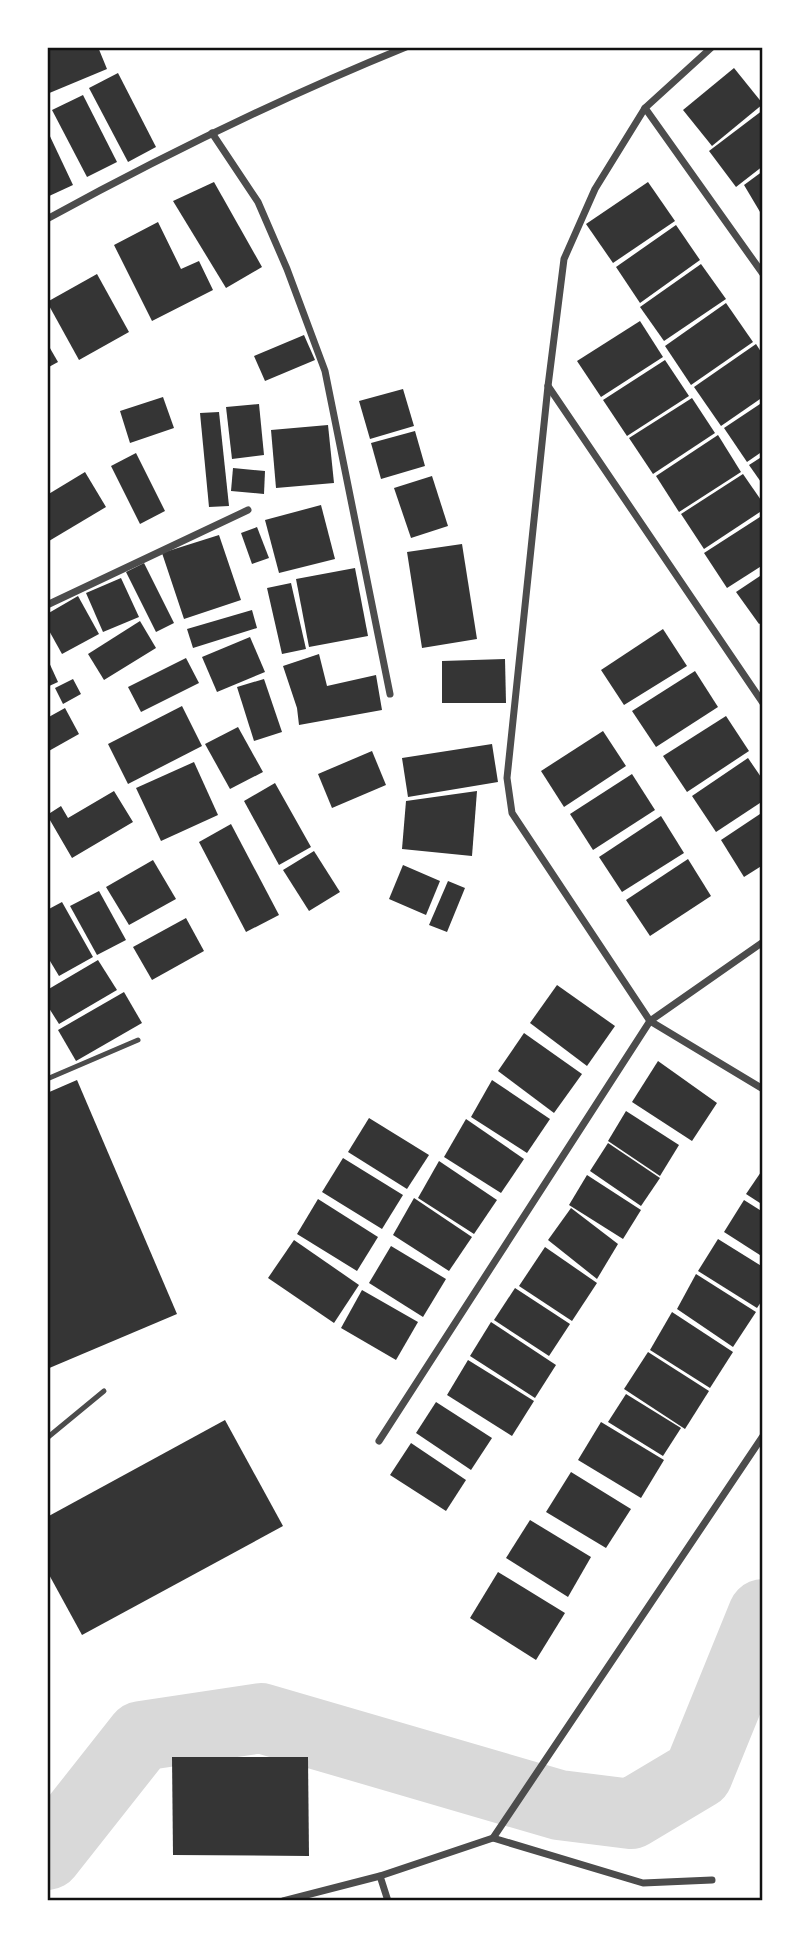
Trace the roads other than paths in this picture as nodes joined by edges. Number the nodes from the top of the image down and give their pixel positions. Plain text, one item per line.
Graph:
1 (406, 47) edge
2 (712, 47) edge
3 (645, 108) junction
4 (212, 133) junction
5 (47, 219) edge
6 (763, 274) edge
7 (548, 386) junction
8 (248, 510) dead end
9 (47, 605) edge
10 (390, 694) dead end
11 (763, 703) edge
12 (763, 942) edge
13 (650, 1020) junction
14 (138, 1040) dead end
15 (47, 1079) edge
16 (763, 1089) edge
17 (104, 1391) dead end
18 (763, 1436) edge
19 (47, 1438) edge
20 (379, 1441) dead end
21 (493, 1838) junction
22 (380, 1875) junction
23 (712, 1880) dead end
24 (283, 1901) edge
25 (388, 1901) edge

1 - 4 street
2 - 3 street
3 - 6 street
3 - 7 street
4 - 5 street
4 - 10 street
7 - 11 street
7 - 13 street
8 - 9 street
12 - 13 street
13 - 16 street
13 - 20 street
14 - 15 lane
17 - 19 lane
18 - 21 street
21 - 22 street
21 - 23 street
22 - 24 street
22 - 25 street

